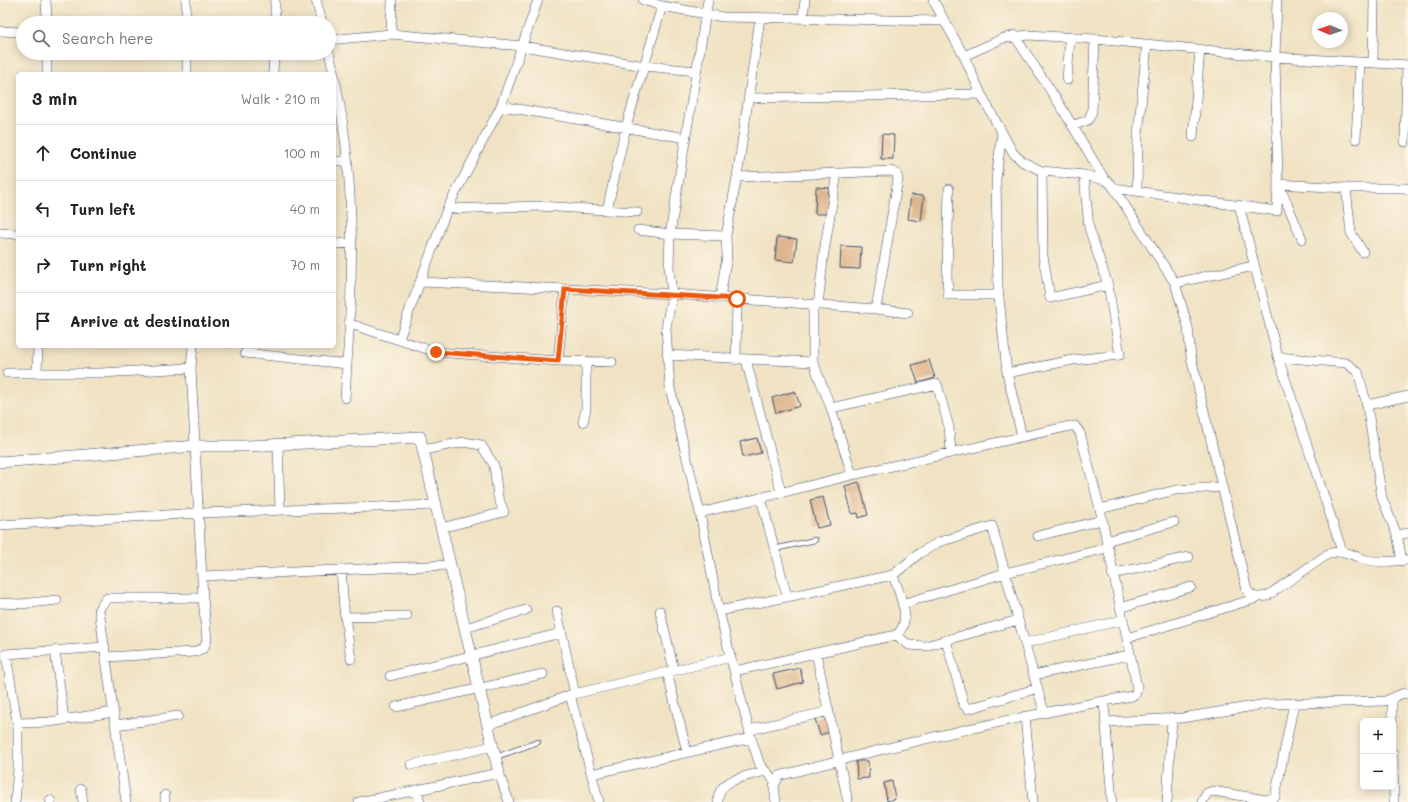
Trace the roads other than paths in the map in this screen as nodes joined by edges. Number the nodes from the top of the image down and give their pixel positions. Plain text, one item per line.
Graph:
1 (46, 0) edge
2 (186, 0) edge
3 (276, 0) edge
4 (316, 0) edge
5 (392, 0) edge
6 (538, 0) edge
7 (643, 0) edge
8 (708, 0) edge
9 (805, 0) edge
10 (933, 0) edge
11 (1277, 0) edge
12 (1374, 0) edge
13 (662, 6) junction
14 (705, 14) junction
15 (47, 16) edge
16 (186, 16) edge
17 (275, 16) edge
18 (320, 16) edge
19 (760, 18) junction
20 (803, 18) junction
21 (944, 21) junction
22 (0, 31) edge
23 (16, 32) edge
24 (391, 34) junction
25 (1014, 36) junction
26 (1070, 37) junction
27 (336, 39) edge
28 (1095, 39) junction
29 (1147, 44) junction
30 (522, 46) junction
31 (1200, 49) junction
32 (964, 56) junction
33 (1275, 57) junction
34 (47, 60) edge
35 (187, 60) edge
36 (274, 60) edge
37 (331, 60) edge
38 (1360, 62) junction
39 (1373, 63) junction
40 (1407, 65) edge
41 (645, 66) junction
42 (47, 72) edge
43 (187, 72) edge
44 (273, 72) edge
45 (334, 72) edge
46 (696, 72) junction
47 (1067, 80) dead end
48 (336, 83) edge
49 (981, 94) junction
50 (748, 98) junction
51 (501, 106) junction
52 (1072, 126) junction
53 (626, 127) junction
54 (1002, 134) junction
55 (1193, 137) dead end
56 (686, 138) junction
57 (1356, 139) dead end
58 (1405, 142) dead end
59 (336, 161) edge
60 (348, 161) junction
61 (1042, 171) junction
62 (837, 173) junction
63 (1084, 175) junction
64 (737, 177) junction
65 (1105, 180) junction
66 (1278, 184) junction
67 (1114, 188) junction
68 (1346, 188) junction
69 (949, 189) dead end
70 (1408, 189) edge
71 (1137, 190) junction
72 (1239, 205) junction
73 (447, 209) junction
74 (607, 210) junction
75 (637, 212) dead end
76 (638, 230) dead end
77 (0, 233) edge
78 (16, 234) edge
79 (670, 234) junction
80 (726, 236) junction
81 (1302, 239) dead end
82 (352, 243) junction
83 (336, 244) edge
84 (1363, 252) dead end
85 (1254, 266) junction
86 (421, 282) junction
87 (1176, 283) junction
88 (1108, 284) junction
89 (565, 289) junction
90 (672, 294) junction
91 (998, 295) junction
92 (720, 298) junction
93 (737, 299) junction
94 (816, 305) junction
95 (876, 309) junction
96 (908, 313) dead end
97 (350, 324) junction
98 (399, 339) junction
99 (38, 348) edge
100 (193, 348) edge
101 (245, 353) dead end
102 (667, 355) junction
103 (1278, 356) junction
104 (586, 360) junction
105 (741, 360) junction
106 (558, 361) junction
107 (612, 362) dead end
108 (813, 362) junction
109 (347, 364) junction
110 (191, 368) junction
111 (7, 373) dead end
112 (1007, 373) junction
113 (37, 374) junction
114 (1408, 396) edge
115 (345, 398) dead end
116 (1367, 405) junction
117 (831, 408) junction
118 (583, 422) dead end
119 (1022, 437) junction
120 (278, 445) junction
121 (196, 446) junction
122 (423, 450) junction
123 (951, 452) junction
124 (0, 462) edge
125 (852, 474) junction
126 (1222, 487) junction
127 (781, 492) junction
128 (761, 498) junction
129 (436, 505) junction
130 (1100, 508) junction
131 (280, 510) junction
132 (199, 513) junction
133 (700, 513) junction
134 (1102, 520) junction
135 (1174, 522) dead end
136 (0, 525) edge
137 (441, 528) junction
138 (1408, 533) edge
139 (1397, 535) junction
140 (1038, 536) dead end
141 (815, 540) dead end
142 (1106, 545) junction
143 (774, 549) junction
144 (1342, 551) junction
145 (1189, 557) dead end
146 (1405, 560) edge
147 (450, 565) junction
148 (341, 570) junction
149 (1005, 573) junction
150 (1112, 574) junction
151 (893, 575) junction
152 (202, 576) junction
153 (1191, 587) dead end
154 (787, 596) junction
155 (203, 598) junction
156 (1257, 598) junction
157 (57, 600) dead end
158 (0, 602) edge
159 (902, 604) junction
160 (1120, 608) junction
161 (526, 610) dead end
162 (557, 611) dead end
163 (660, 611) dead end
164 (719, 611) junction
165 (407, 616) dead end
166 (345, 617) junction
167 (1018, 620) junction
168 (1123, 620) junction
169 (465, 628) junction
170 (561, 633) junction
171 (896, 635) junction
172 (1127, 638) junction
173 (946, 640) junction
174 (1025, 643) junction
175 (105, 647) junction
176 (54, 650) junction
177 (816, 653) junction
178 (1129, 655) junction
179 (106, 657) junction
180 (472, 657) junction
181 (731, 657) junction
182 (351, 659) dead end
183 (670, 671) junction
184 (735, 671) junction
185 (543, 674) dead end
186 (1034, 675) junction
187 (390, 676) dead end
188 (1038, 688) junction
189 (479, 689) junction
190 (1408, 693) edge
191 (573, 694) junction
192 (1392, 698) junction
193 (1104, 701) junction
194 (1294, 703) junction
195 (396, 707) dead end
196 (829, 711) junction
197 (114, 712) junction
198 (1044, 712) junction
199 (178, 716) dead end
200 (1025, 716) junction
201 (1172, 718) junction
202 (1392, 718) edge
203 (64, 720) junction
204 (1106, 722) junction
205 (17, 723) junction
206 (116, 725) junction
207 (488, 725) junction
208 (750, 734) junction
209 (538, 742) dead end
210 (494, 751) junction
211 (687, 752) junction
212 (1393, 754) edge
213 (839, 760) junction
214 (411, 765) dead end
215 (765, 771) junction
216 (499, 773) junction
217 (592, 774) junction
218 (775, 781) junction
219 (82, 789) dead end
220 (417, 790) junction
221 (15, 802) edge
222 (83, 802) edge
223 (126, 802) edge
224 (359, 802) edge
225 (420, 802) edge
226 (509, 802) edge
227 (599, 802) edge
228 (718, 802) edge
229 (776, 802) edge
230 (848, 802) edge
231 (1033, 802) edge
232 (1112, 802) edge
233 (1167, 802) edge
234 (1202, 802) edge
235 (1394, 802) edge

1 - 15 street
2 - 16 street
3 - 17 street
4 - 18 street
5 - 24 street
6 - 30 street
7 - 13 street
8 - 14 street
9 - 20 street
10 - 21 street
11 - 33 street
12 - 39 street
13 - 14 street
13 - 41 street
14 - 19 street
14 - 46 street
19 - 20 street
19 - 50 street
20 - 21 street
21 - 32 street
22 - 23 street
24 - 27 street
24 - 30 street
25 - 26 street
25 - 32 street
25 - 52 street
26 - 28 street
26 - 47 street
28 - 29 street
28 - 52 street
29 - 31 street
29 - 71 street
30 - 41 street
30 - 51 street
31 - 33 street
31 - 55 street
32 - 49 street
33 - 38 street
33 - 66 street
34 - 42 street
35 - 43 street
36 - 44 street
37 - 45 street
38 - 39 street
38 - 57 street
39 - 40 street
40 - 58 street
41 - 46 street
41 - 53 street
46 - 56 street
48 - 60 street
49 - 50 street
49 - 54 street
50 - 64 street
51 - 53 street
51 - 73 street
52 - 65 street
53 - 56 street
53 - 74 street
54 - 61 street
54 - 91 street
56 - 79 street
59 - 60 street
60 - 82 street
61 - 63 street
61 - 88 street
62 - 64 street
62 - 94 street
62 - 95 street
63 - 65 street
63 - 88 street
64 - 80 street
65 - 67 street
66 - 68 street
66 - 72 street
66 - 81 street
67 - 71 street
67 - 87 street
68 - 70 street
68 - 84 street
69 - 91 street
71 - 72 street
72 - 85 street
73 - 74 street
73 - 86 street
74 - 75 street
76 - 79 street
77 - 78 street
79 - 80 street
79 - 90 street
80 - 92 street
82 - 83 street
82 - 97 street
85 - 87 street
85 - 103 street
86 - 89 street
86 - 98 street
87 - 126 street
88 - 112 street
89 - 90 street
89 - 106 street
90 - 92 street
90 - 102 street
91 - 112 street
92 - 93 street
93 - 94 street
93 - 105 street
94 - 95 street
94 - 108 street
95 - 96 street
97 - 98 street
97 - 109 street
98 - 106 street
99 - 113 street
100 - 110 street
101 - 109 street
102 - 105 street
102 - 133 street
103 - 116 street
103 - 144 street
104 - 106 street
104 - 107 street
104 - 118 street
105 - 108 street
105 - 127 street
108 - 117 street
109 - 115 street
110 - 113 street
110 - 121 street
111 - 113 street
112 - 119 street
114 - 116 street
116 - 139 street
117 - 123 street
117 - 125 street
119 - 123 street
119 - 130 street
120 - 121 street
120 - 122 street
120 - 131 street
121 - 124 street
121 - 132 street
122 - 129 street
122 - 137 street
123 - 125 street
125 - 127 street
126 - 130 street
126 - 156 street
127 - 128 street
128 - 133 street
128 - 143 street
129 - 131 street
129 - 137 street
130 - 134 street
131 - 132 street
132 - 136 street
132 - 152 street
133 - 164 street
134 - 140 street
134 - 142 street
135 - 142 street
137 - 147 street
138 - 139 street
139 - 146 street
141 - 143 lane
142 - 149 street
142 - 150 street
143 - 154 street
144 - 146 street
144 - 156 street
145 - 150 street
147 - 148 street
147 - 169 street
148 - 152 street
148 - 166 street
149 - 151 street
149 - 159 street
149 - 167 street
150 - 160 street
151 - 154 street
151 - 159 street
152 - 155 street
153 - 160 street
154 - 164 street
155 - 175 street
155 - 179 street
156 - 172 street
157 - 158 street
159 - 171 street
160 - 168 street
161 - 169 street
162 - 170 street
163 - 183 street
164 - 181 street
165 - 166 street
166 - 182 street
167 - 173 street
167 - 174 street
168 - 172 street
168 - 174 street
169 - 180 street
170 - 180 street
170 - 191 street
171 - 173 street
171 - 177 street
172 - 178 street
173 - 188 street
174 - 186 street
175 - 176 street
175 - 179 street
176 - 203 street
176 - 205 street
177 - 184 street
177 - 196 street
178 - 186 street
178 - 193 street
179 - 197 street
180 - 187 street
180 - 189 street
181 - 183 street
181 - 184 street
183 - 191 street
183 - 211 street
184 - 208 street
185 - 189 street
186 - 188 street
188 - 198 street
189 - 195 street
189 - 207 street
190 - 192 street
191 - 207 street
191 - 217 street
192 - 194 street
192 - 202 street
193 - 198 street
193 - 204 street
194 - 201 street
194 - 234 street
196 - 208 street
196 - 213 street
197 - 203 street
197 - 206 street
198 - 200 street
199 - 206 street
200 - 213 street
200 - 231 street
201 - 204 street
201 - 233 street
203 - 205 street
204 - 232 street
205 - 221 street
206 - 223 street
207 - 210 street
208 - 211 street
208 - 215 street
209 - 210 lane
210 - 214 street
210 - 216 street
211 - 217 street
212 - 235 street
213 - 218 street
213 - 230 street
215 - 218 street
215 - 228 street
216 - 220 street
216 - 226 street
217 - 227 street
218 - 229 street
219 - 222 street
220 - 224 street
220 - 225 street

